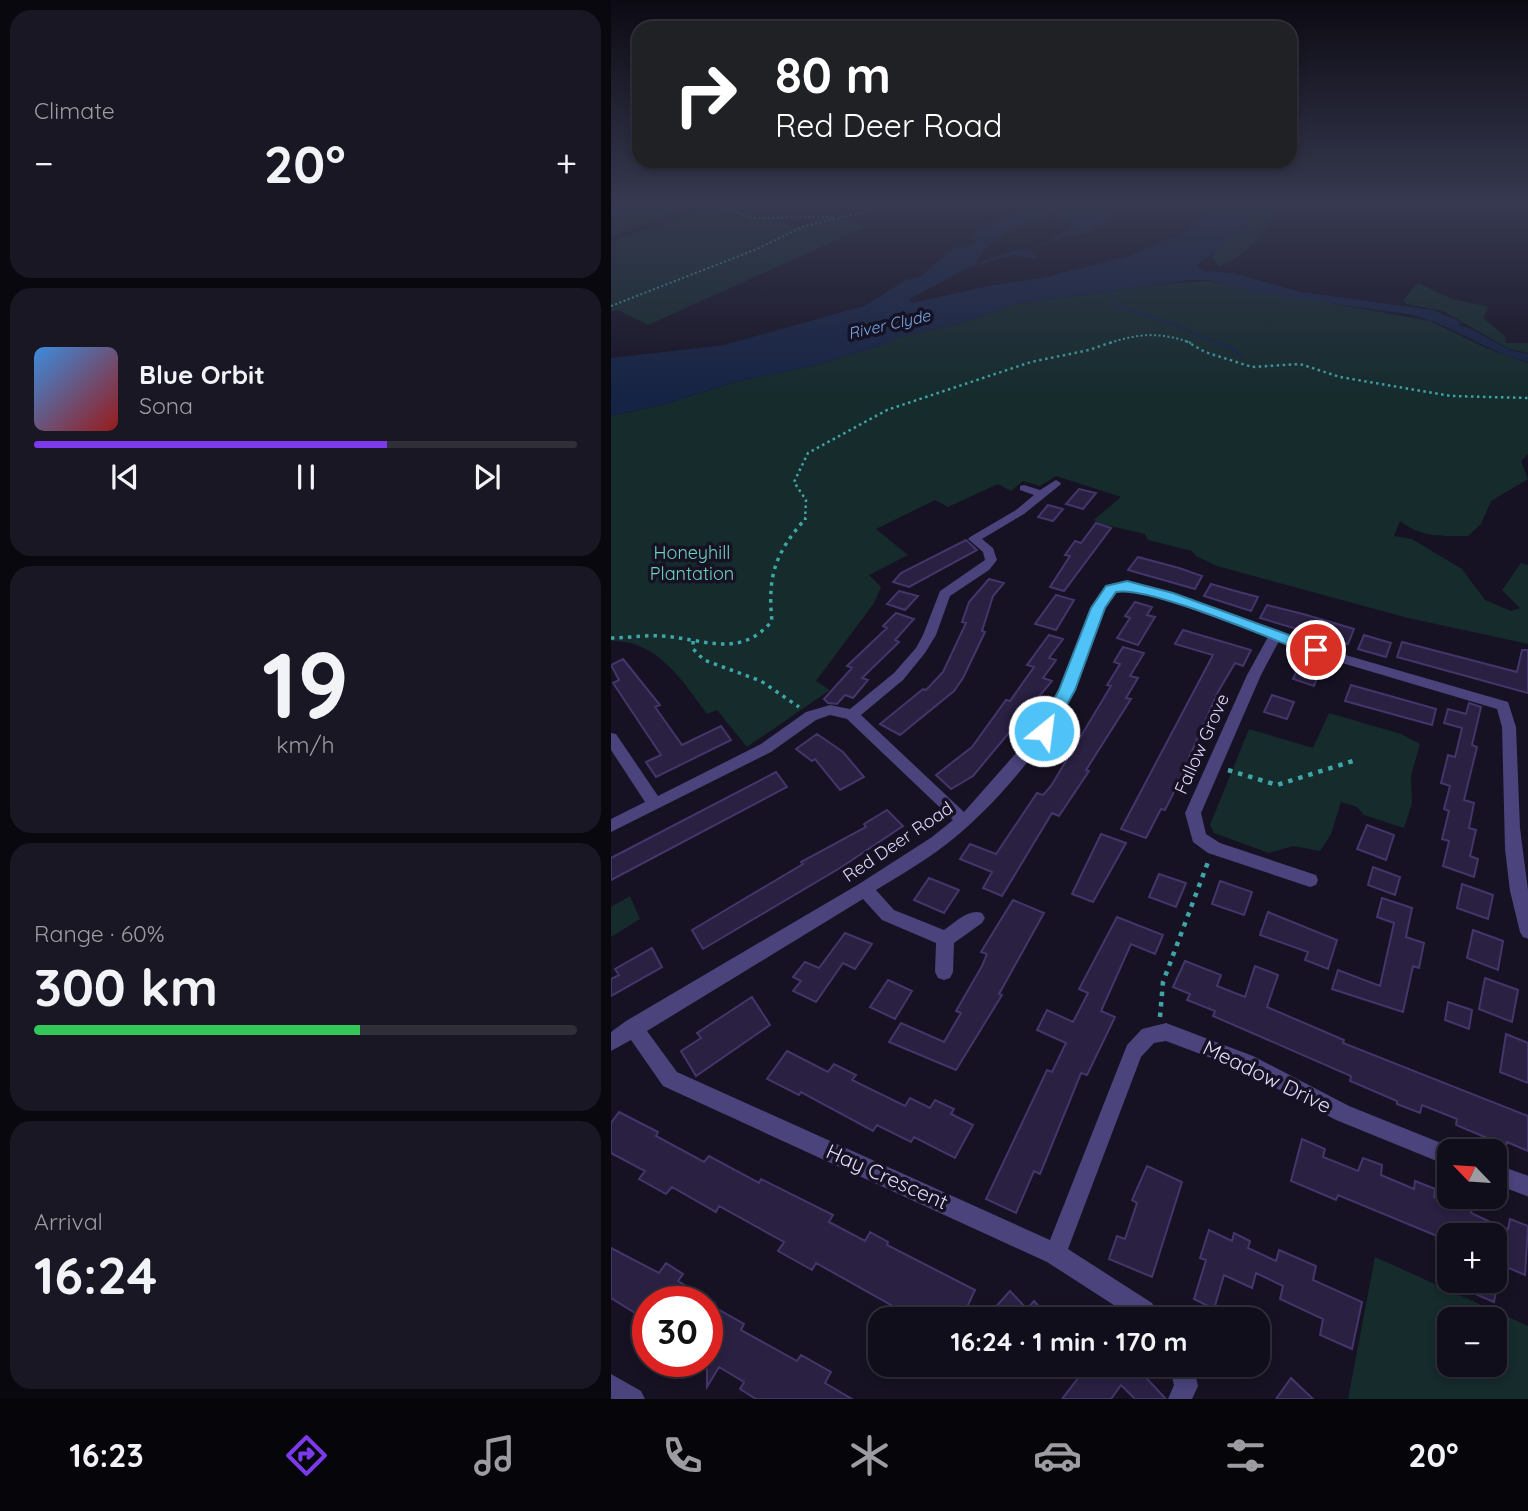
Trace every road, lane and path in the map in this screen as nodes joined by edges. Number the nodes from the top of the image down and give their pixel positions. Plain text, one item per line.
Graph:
1 (709, 268) edge
2 (611, 306) edge
3 (1528, 398) edge
4 (1056, 483) dead end
5 (1024, 488) dead end
6 (1041, 494) junction
7 (1275, 636) junction
8 (611, 638) edge
9 (693, 641) junction
10 (852, 715) junction
11 (811, 716) junction
12 (611, 738) edge
13 (1356, 760) dead end
14 (1214, 766) junction
15 (655, 804) junction
16 (964, 821) junction
17 (611, 826) edge
18 (1214, 848) junction
19 (1310, 880) dead end
20 (865, 889) junction
21 (976, 918) dead end
22 (1528, 929) edge
23 (945, 939) junction
24 (944, 972) dead end
25 (633, 1027) junction
26 (1162, 1033) junction
27 (611, 1042) edge
28 (1437, 1151) edge
29 (1507, 1179) edge
30 (1528, 1187) edge
31 (1055, 1254) junction
32 (1138, 1307) edge
33 (1184, 1377) edge
34 (611, 1386) edge
35 (633, 1399) edge
36 (1180, 1399) edge

1 - 2 path
3 - 9 path
4 - 6 street
5 - 6 street
6 - 10 street
7 - 14 street, Fallow Grove
7 - 16 street, Red Deer Road
7 - 22 street
8 - 9 path
9 - 11 path
10 - 11 street
10 - 16 street
11 - 15 street
12 - 15 street
13 - 14 path
14 - 18 street, Fallow Grove
15 - 17 street
16 - 20 street, Red Deer Road
18 - 19 street
18 - 26 path
20 - 23 street
20 - 25 street, Red Deer Road
21 - 23 street
23 - 24 street
25 - 27 street, Red Deer Road
25 - 31 street, Hay Crescent
26 - 28 street, Meadow Drive
26 - 31 street
29 - 30 street
31 - 32 street, Hay Crescent
33 - 36 street
34 - 35 street

